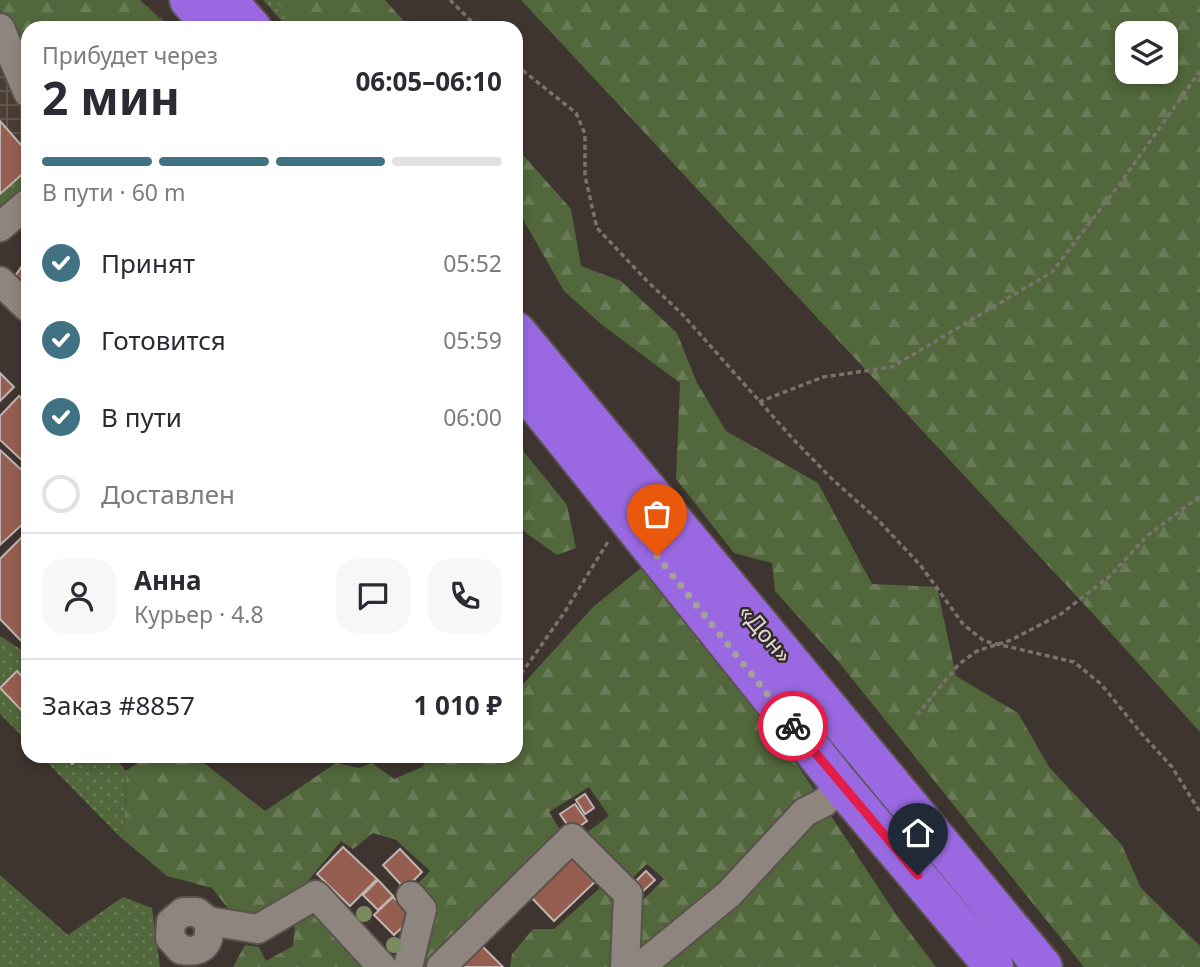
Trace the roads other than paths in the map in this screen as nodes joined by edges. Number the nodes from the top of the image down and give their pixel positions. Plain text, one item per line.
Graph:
1 (188, 0) edge
2 (227, 0) edge
3 (208, 21) edge
4 (246, 21) edge
5 (0, 28) edge
6 (21, 77) edge
7 (21, 209) edge
8 (0, 227) edge
9 (0, 281) edge
10 (21, 301) edge
11 (523, 339) edge
12 (523, 388) edge
13 (842, 787) junction
14 (411, 896) dead end
15 (208, 921) dead end
16 (382, 967) edge
17 (408, 967) edge
18 (441, 967) edge
19 (625, 967) edge
20 (640, 967) edge
21 (994, 967) edge
22 (1043, 967) edge

1 - 3 highway
2 - 4 highway
5 - 6 street
7 - 8 street
9 - 10 street
11 - 22 highway, «Дон»
12 - 13 highway, «Дон»
13 - 20 street
13 - 21 highway, «Дон»
14 - 17 street
15 - 16 street
18 - 19 street

